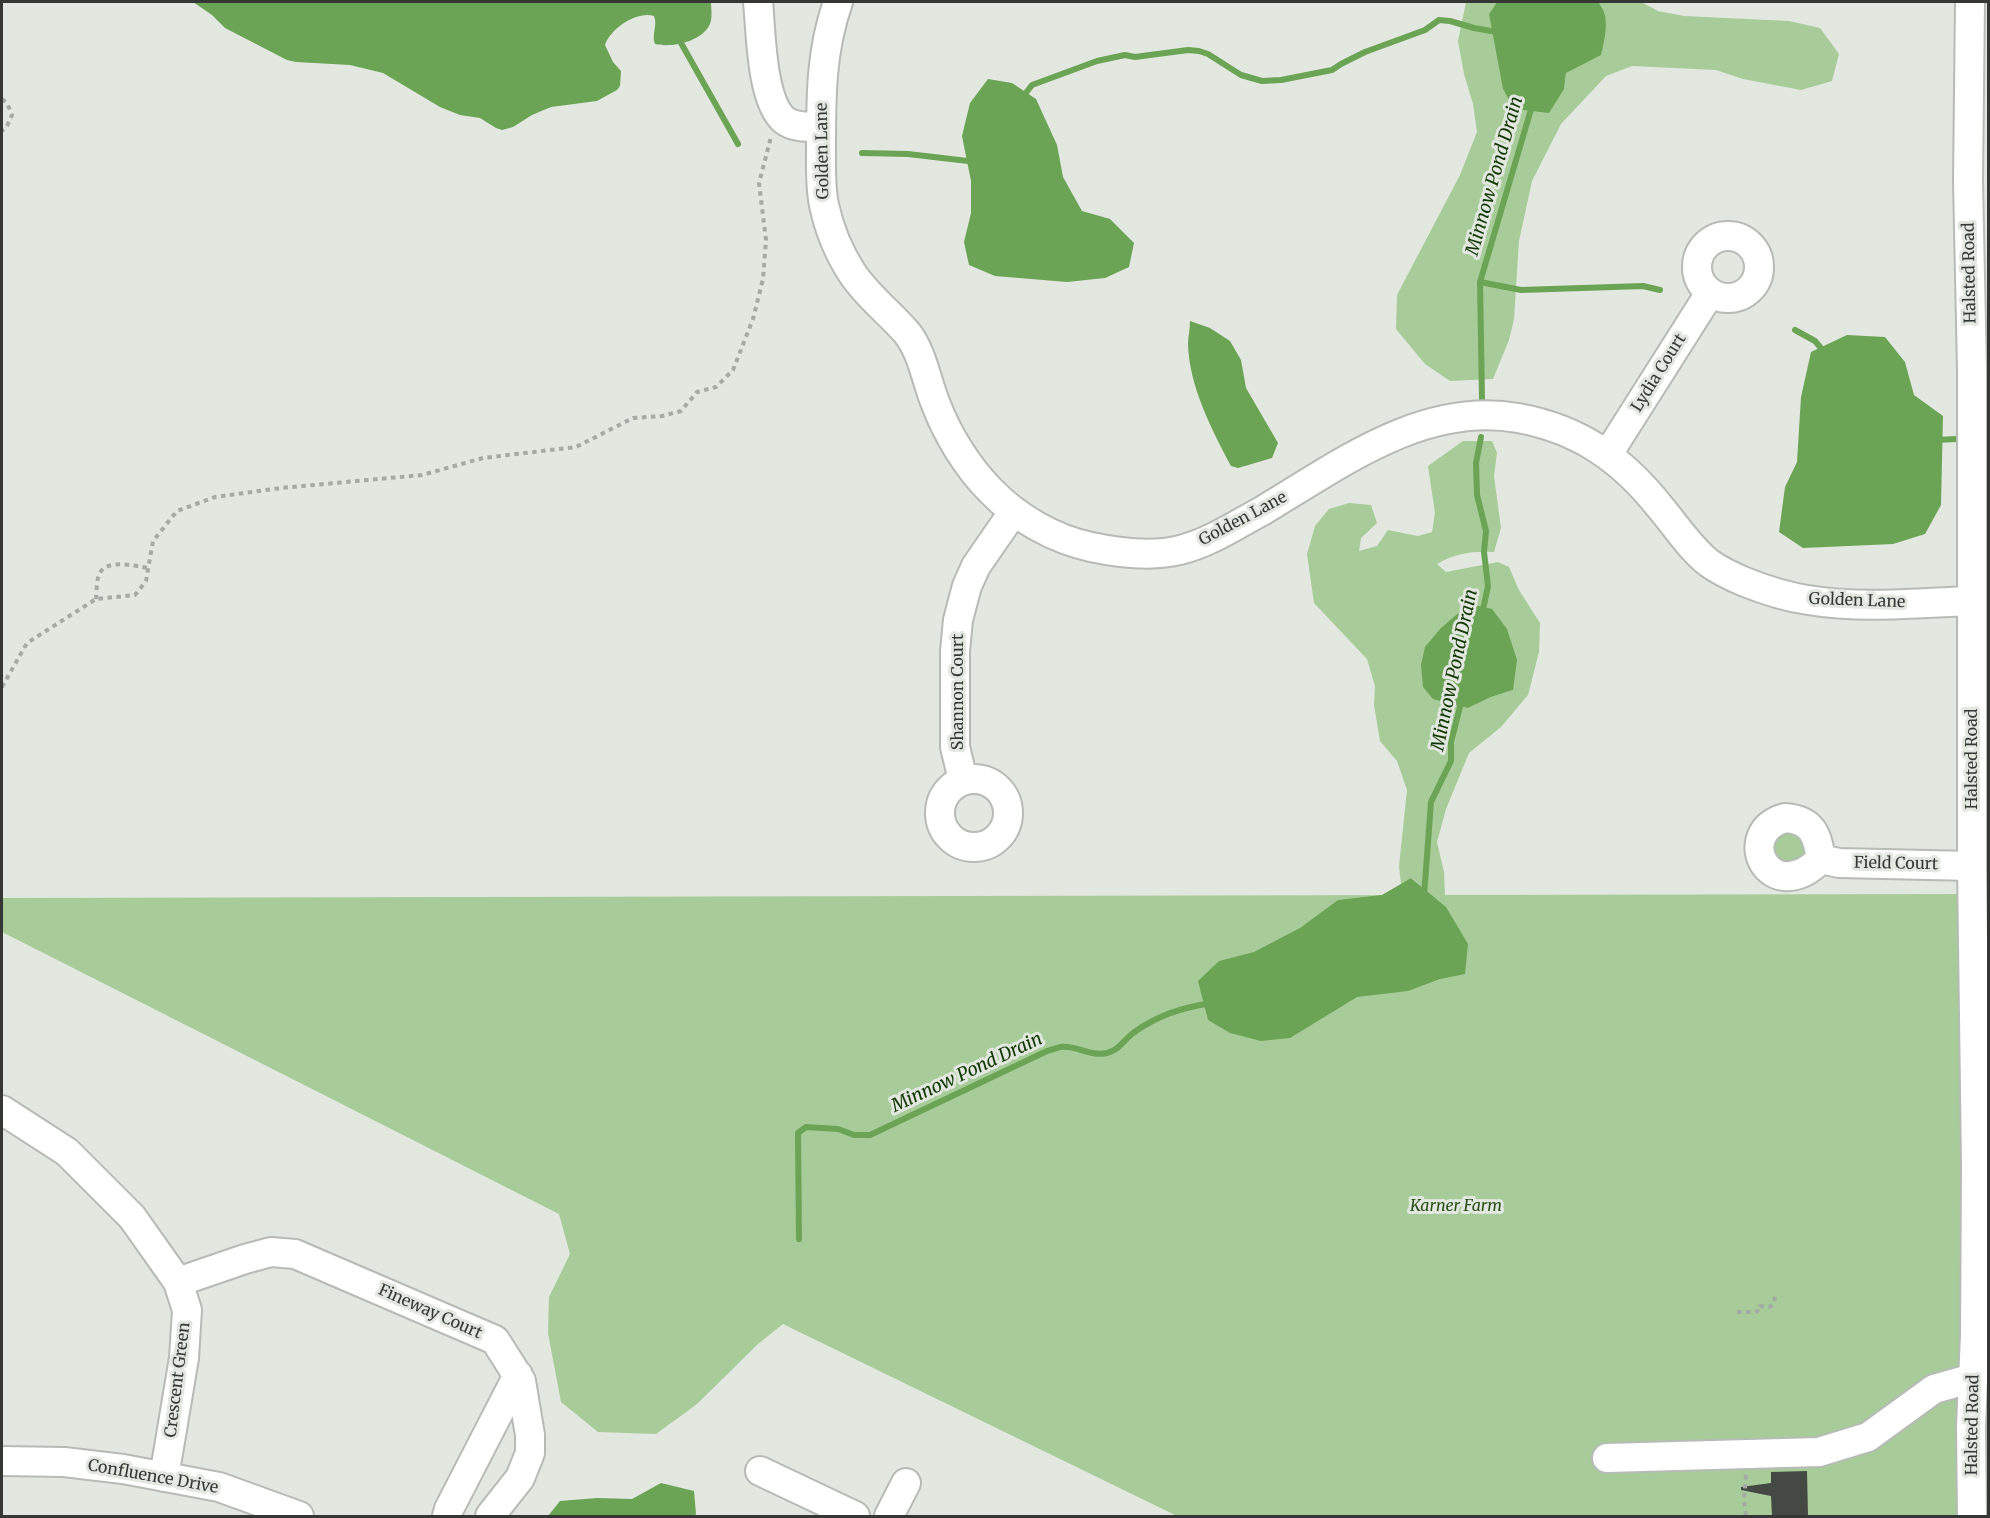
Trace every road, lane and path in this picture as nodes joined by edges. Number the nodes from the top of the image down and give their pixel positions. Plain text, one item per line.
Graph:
1 (758, 2) edge
2 (838, 2) edge
3 (1970, 2) edge
4 (2, 99) edge
5 (784, 120) junction
6 (821, 127) junction
7 (2, 131) edge
8 (1710, 292) dead end
9 (1608, 454) junction
10 (1014, 511) junction
11 (148, 568) junction
12 (96, 599) junction
13 (1972, 601) junction
14 (2, 687) edge
15 (963, 780) dead end
16 (1821, 859) dead end
17 (1972, 866) junction
18 (2, 1110) edge
19 (178, 1282) junction
20 (1776, 1296) dead end
21 (1737, 1312) dead end
22 (518, 1375) junction
23 (1973, 1378) junction
24 (1748, 1453) junction
25 (1607, 1458) dead end
26 (2, 1461) edge
27 (760, 1471) dead end
28 (164, 1477) junction
29 (906, 1483) dead end
30 (256, 1509) edge
31 (299, 1516) edge
32 (447, 1516) edge
33 (489, 1516) edge
34 (855, 1516) edge
35 (889, 1516) edge
36 (1746, 1516) edge
37 (1972, 1516) edge

1 - 5 street
2 - 6 street, Golden Lane
3 - 13 street, Halsted Road
4 - 7 path
5 - 6 street
5 - 11 path
6 - 10 street, Golden Lane
8 - 9 street, Lydia Court
9 - 10 street, Golden Lane
9 - 13 street, Golden Lane
10 - 15 street, Shannon Court
11 - 12 path
11 - 12 path
12 - 14 path
13 - 17 street, Halsted Road
16 - 17 street, Field Court
17 - 23 street, Halsted Road
18 - 19 street, Crescent Green
19 - 22 street, Fineway Court
19 - 28 street, Crescent Green
20 - 21 path
22 - 32 street
22 - 33 street, Fineway Court
23 - 24 street
23 - 37 street, Halsted Road
24 - 25 street
24 - 36 path
26 - 28 street, Confluence Drive
27 - 34 street
28 - 30 street, Confluence Drive
29 - 35 street
30 - 31 street, Confluence Drive

